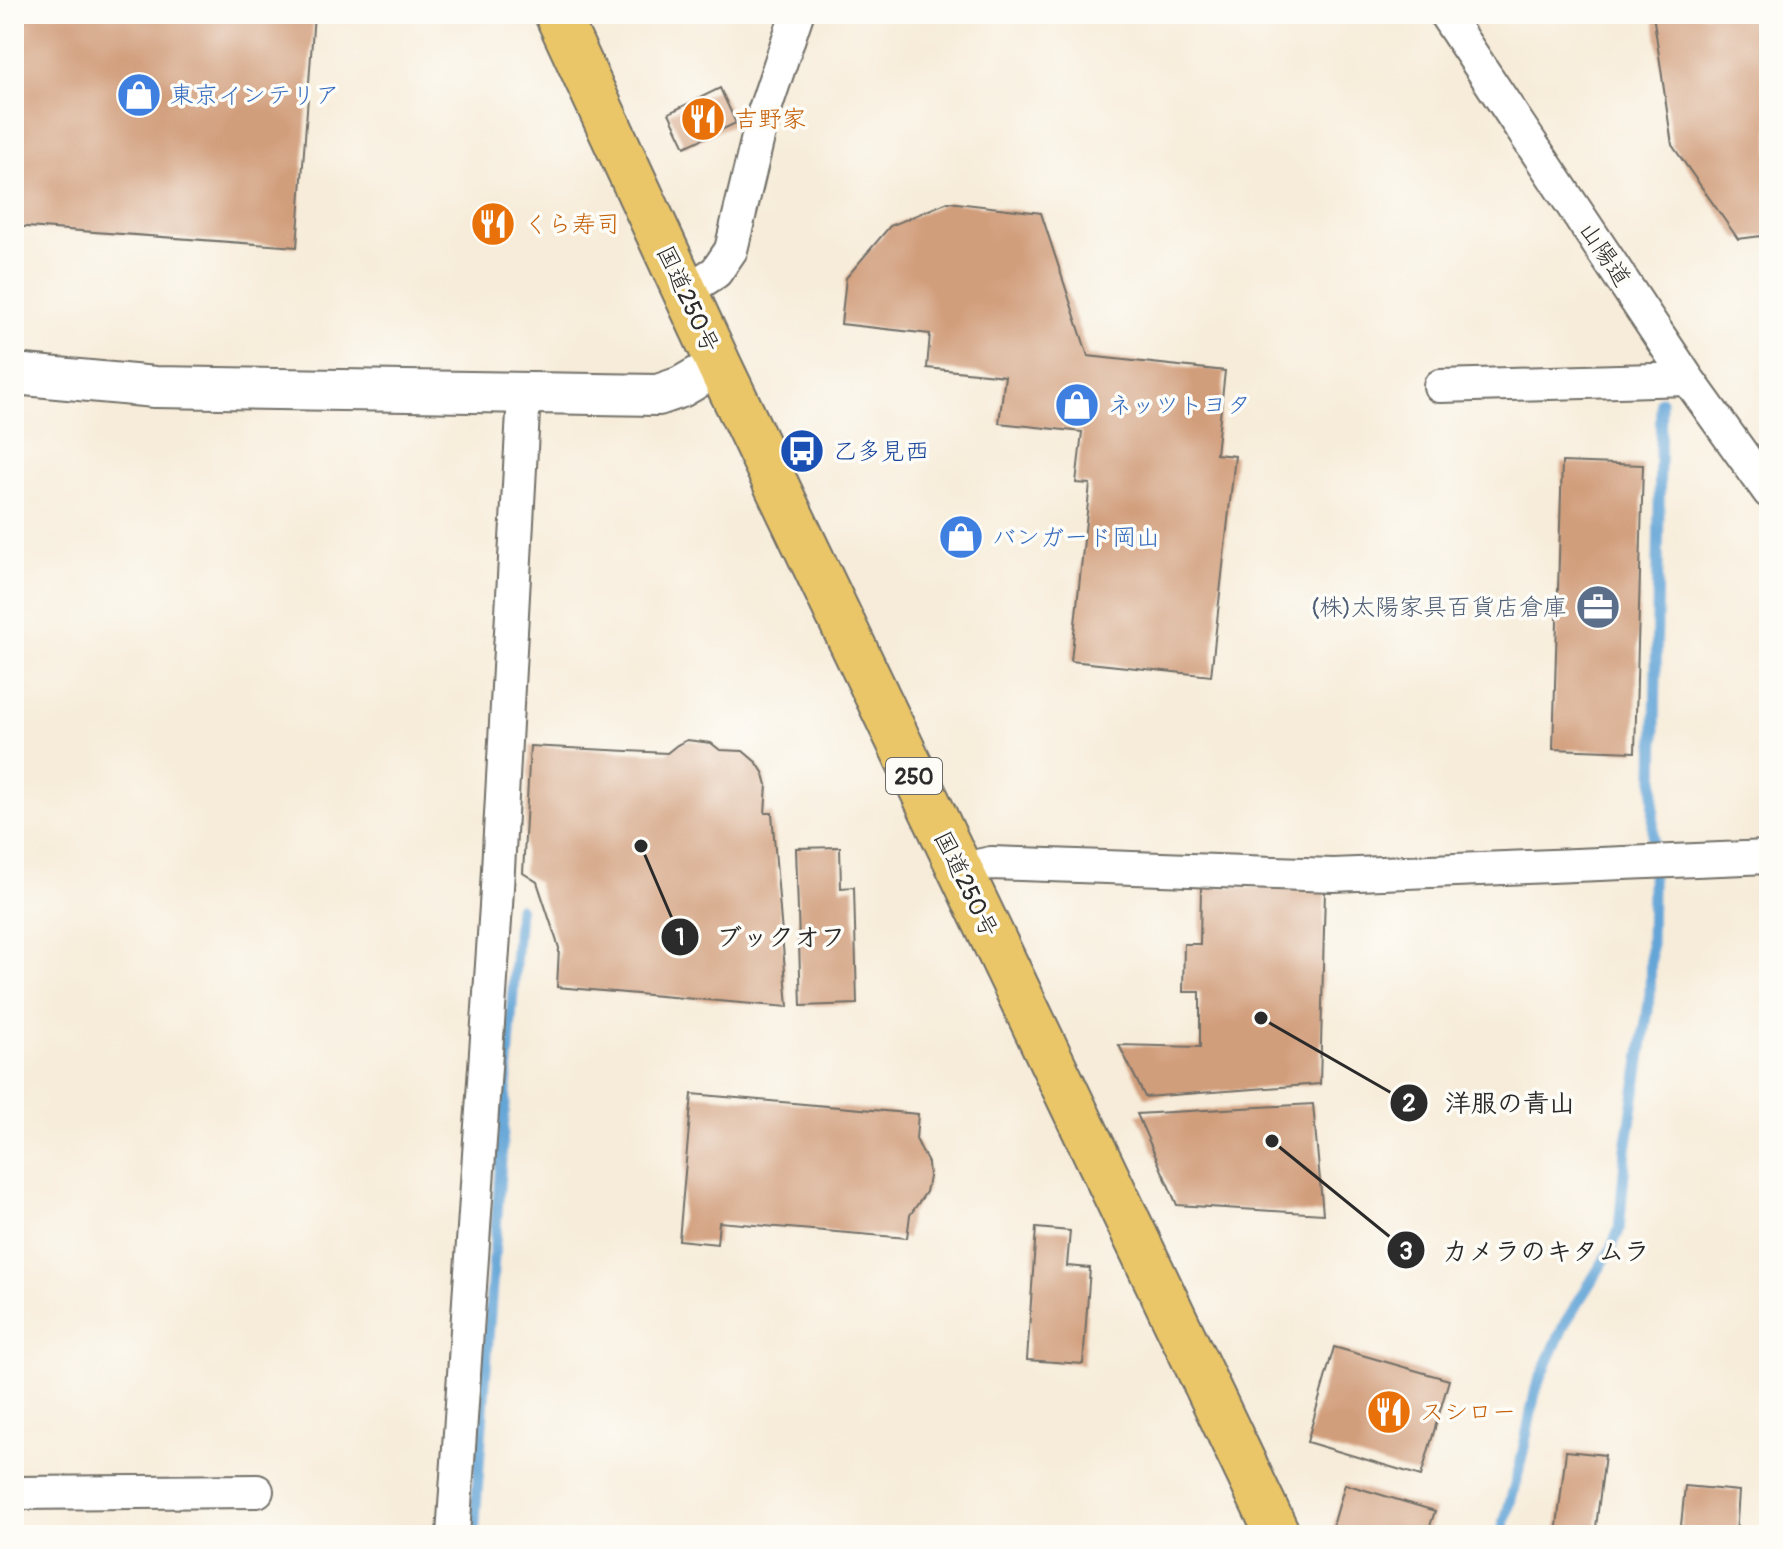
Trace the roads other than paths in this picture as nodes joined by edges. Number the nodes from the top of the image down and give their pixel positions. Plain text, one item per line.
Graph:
1 (557, 14) edge
2 (797, 14) edge
3 (1445, 14) edge
4 (685, 292) junction
5 (719, 365) junction
6 (14, 374) edge
7 (1688, 379) junction
8 (1440, 386) dead end
9 (524, 394) junction
10 (1769, 492) edge
11 (1769, 857) edge
12 (959, 870) junction
13 (257, 1491) dead end
14 (14, 1493) edge
15 (453, 1535) edge
16 (1278, 1535) edge

1 - 4 highway, 国道250号 / 250
2 - 4 street
3 - 7 street, 山陽道
4 - 5 highway, 国道250号 / 250
5 - 9 street
5 - 12 highway, 国道250号 / 250
6 - 9 street
7 - 8 street
7 - 10 street, 山陽道
9 - 15 street
11 - 12 street
12 - 16 highway, 国道250号 / 250
13 - 14 street

